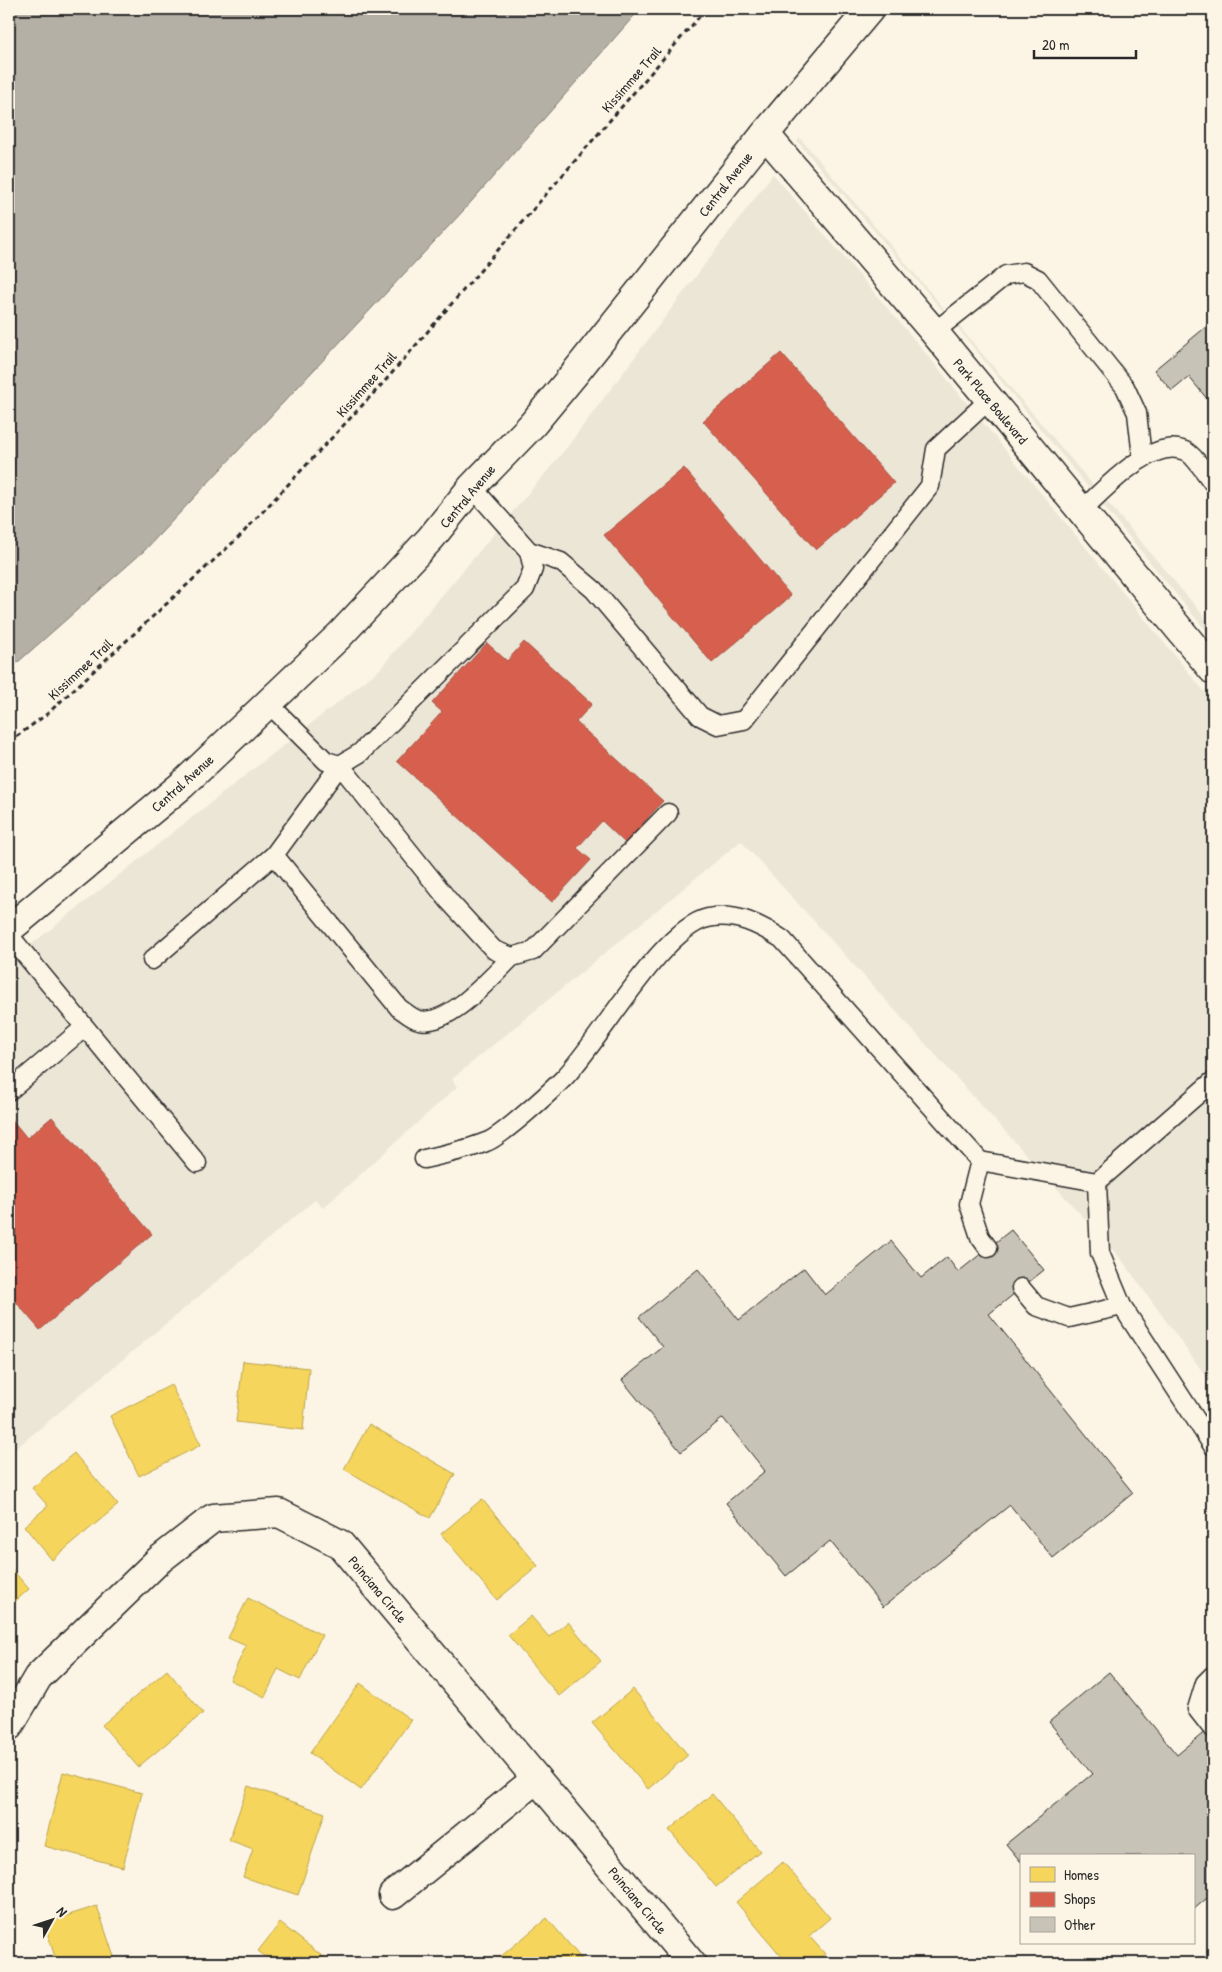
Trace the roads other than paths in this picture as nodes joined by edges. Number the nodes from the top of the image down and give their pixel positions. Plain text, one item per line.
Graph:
1 (870, 9) edge
2 (765, 134) junction
3 (934, 332) junction
4 (989, 400) junction
5 (1142, 457) junction
6 (1213, 482) edge
7 (472, 487) junction
8 (1082, 510) junction
9 (529, 551) junction
10 (1213, 670) edge
11 (268, 703) junction
12 (340, 765) junction
13 (668, 813) dead end
14 (274, 855) junction
15 (9, 929) edge
16 (9, 936) edge
17 (512, 957) junction
18 (152, 960) dead end
19 (85, 1027) junction
20 (1213, 1082) edge
21 (9, 1091) edge
22 (424, 1160) dead end
23 (980, 1160) junction
24 (197, 1163) dead end
25 (1098, 1182) junction
26 (988, 1248) dead end
27 (1021, 1288) dead end
28 (1122, 1306) junction
29 (1213, 1446) edge
30 (1213, 1675) edge
31 (9, 1726) edge
32 (1210, 1727) dead end
33 (536, 1779) junction
34 (393, 1895) dead end
35 (691, 1963) edge

1 - 2 street, Central Avenue
2 - 3 street, Park Place Boulevard
2 - 7 street, Central Avenue
3 - 4 street, Park Place Boulevard
3 - 5 lane
4 - 8 street, Park Place Boulevard
4 - 9 lane
5 - 6 lane
5 - 8 lane
7 - 9 lane
7 - 11 street, Central Avenue
8 - 10 street, Park Place Boulevard
9 - 12 lane
11 - 12 lane
11 - 15 street, Central Avenue
12 - 14 lane
12 - 17 lane
13 - 17 lane
14 - 17 lane
14 - 18 lane
16 - 19 lane
19 - 21 lane
19 - 24 lane
20 - 25 lane
22 - 23 lane
23 - 25 lane
23 - 26 lane
25 - 28 lane
27 - 28 lane
28 - 29 lane
30 - 32 lane
31 - 33 street, Poinciana Circle
33 - 34 street
33 - 35 street, Poinciana Circle

